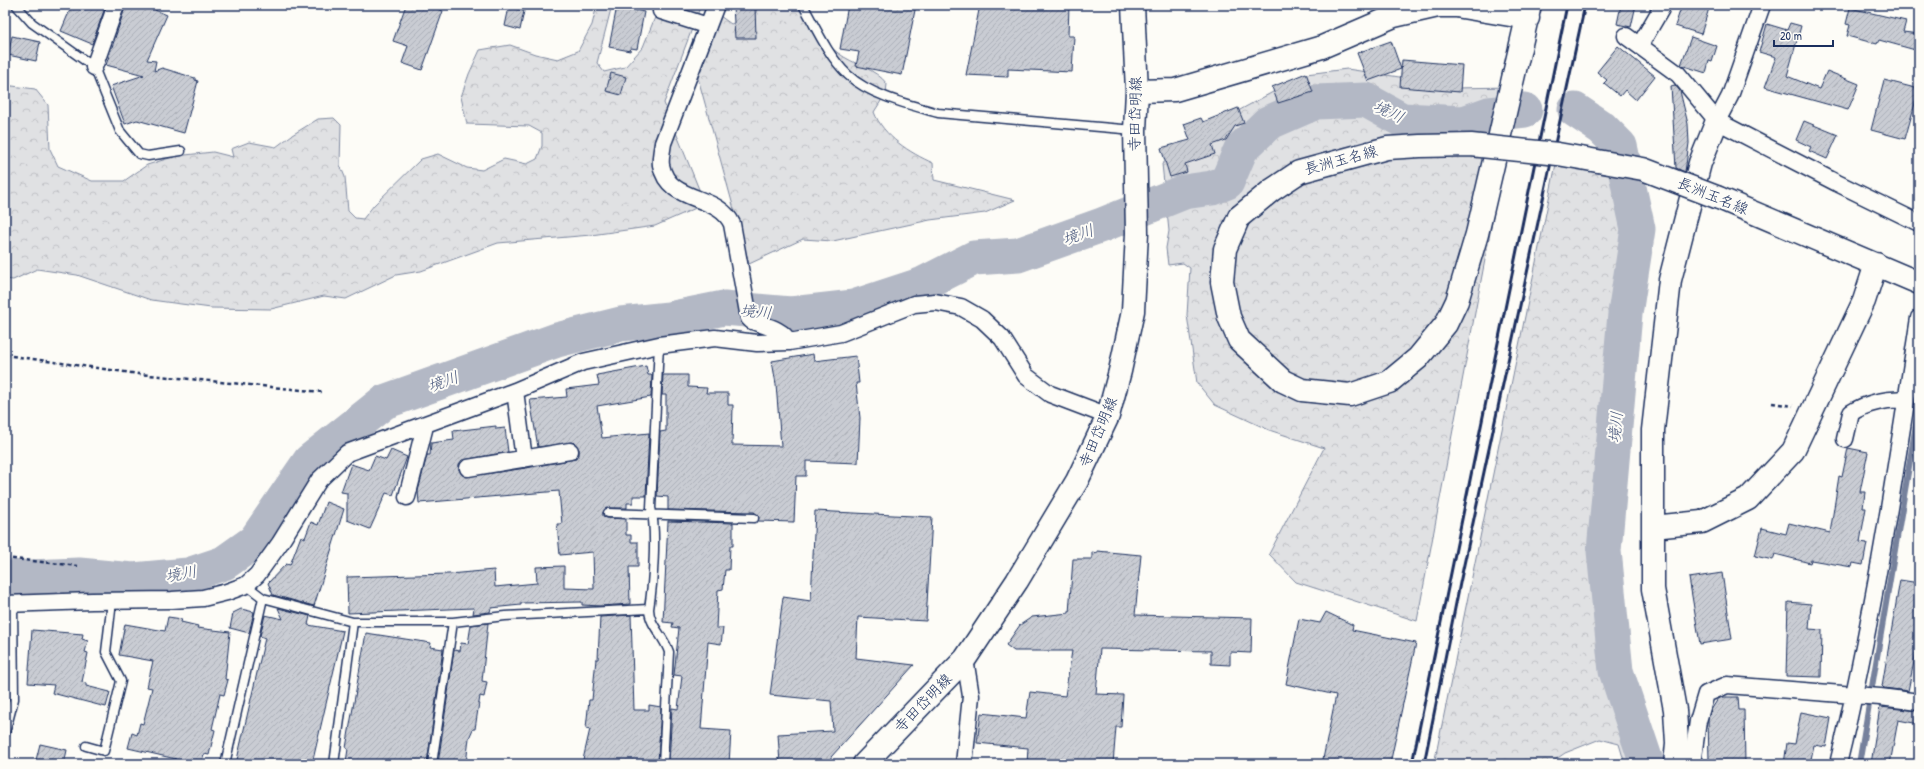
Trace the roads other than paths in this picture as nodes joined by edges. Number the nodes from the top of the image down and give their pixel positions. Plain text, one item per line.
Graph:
1 (16, 5) edge
2 (716, 5) edge
3 (803, 5) edge
4 (1133, 5) edge
5 (1456, 5) edge
6 (1762, 5) edge
7 (115, 8) dead end
8 (1661, 9) dead end
9 (1529, 11) edge
10 (661, 12) dead end
11 (708, 26) junction
12 (1626, 36) dead end
13 (1640, 45) junction
14 (94, 67) junction
15 (1137, 91) junction
16 (1717, 121) junction
17 (1135, 130) junction
18 (181, 151) dead end
19 (1919, 223) edge
20 (1876, 264) junction
21 (1919, 283) edge
22 (1919, 318) edge
23 (789, 342) junction
24 (659, 345) junction
25 (515, 391) junction
26 (1906, 400) junction
27 (1108, 416) junction
28 (1912, 418) edge
29 (425, 426) junction
30 (1845, 439) dead end
31 (570, 451) dead end
32 (524, 459) junction
33 (468, 468) dead end
34 (407, 497) dead end
35 (608, 513) dead end
36 (653, 515) junction
37 (754, 518) dead end
38 (1653, 527) junction
39 (246, 585) junction
40 (263, 598) junction
41 (112, 601) junction
42 (9, 604) edge
43 (649, 609) junction
44 (353, 622) junction
45 (453, 622) junction
46 (965, 659) junction
47 (1859, 695) junction
48 (1919, 702) edge
49 (5, 733) edge
50 (86, 746) dead end
51 (1684, 757) edge
52 (225, 764) edge
53 (334, 764) edge
54 (432, 764) edge
55 (663, 764) edge
56 (864, 764) edge
57 (964, 764) edge
58 (1838, 764) edge

1 - 14 lane
2 - 11 street
3 - 17 lane
4 - 15 main road, 寺田岱明線
5 - 9 main road, 長洲玉名線
5 - 15 main road, 長洲玉名線
6 - 16 street
7 - 14 street
8 - 13 street
9 - 20 main road, 長洲玉名線, bridge
10 - 11 street
11 - 23 street
12 - 13 street
13 - 16 street
14 - 18 lane
15 - 17 main road, 寺田岱明線
16 - 19 street
16 - 38 main road
17 - 27 main road, 寺田岱明線
20 - 21 main road, 長洲玉名線
20 - 38 main road
22 - 26 street
23 - 24 street
23 - 27 street
24 - 25 street
24 - 36 lane
25 - 29 street
25 - 32 street
26 - 28 street
26 - 30 street
27 - 46 main road, 寺田岱明線
28 - 47 street
29 - 34 street
29 - 39 street
31 - 32 street
32 - 33 street
35 - 36 lane
36 - 37 lane
36 - 43 lane
38 - 51 main road
39 - 40 lane
39 - 41 street
40 - 44 lane
40 - 52 lane
41 - 42 street
41 - 50 lane
42 - 49 lane
43 - 45 lane
43 - 55 lane
44 - 45 lane
44 - 53 lane
45 - 54 lane
46 - 56 main road, 寺田岱明線
46 - 57 street
47 - 48 street
47 - 51 street
47 - 58 street

